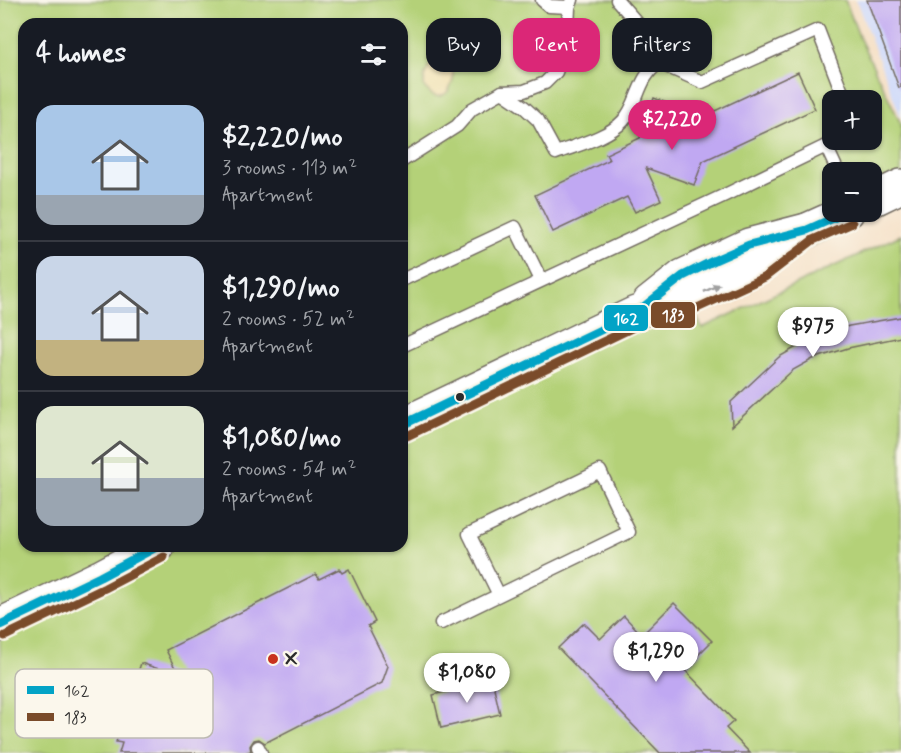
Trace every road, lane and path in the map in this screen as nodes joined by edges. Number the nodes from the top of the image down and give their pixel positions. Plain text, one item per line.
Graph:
1 (542, 0) edge
2 (617, 0) edge
3 (570, 4) edge
4 (633, 18) edge
5 (648, 72) edge
6 (679, 72) edge
7 (841, 90) edge
8 (502, 92) junction
9 (822, 148) edge
10 (408, 157) edge
11 (901, 186) edge
12 (882, 195) edge
13 (825, 222) edge
14 (408, 277) edge
15 (541, 280) junction
16 (408, 343) edge
17 (408, 422) edge
18 (108, 552) edge
19 (147, 552) edge
20 (499, 595) junction
21 (0, 600) edge
22 (441, 622) dead end
23 (0, 625) edge

1 - 3 lane
2 - 4 lane
3 - 8 lane
5 - 8 lane
6 - 7 lane
8 - 10 lane
9 - 15 lane
11 - 12 main road
13 - 17 main road
14 - 15 lane
15 - 16 lane
18 - 21 main road
19 - 23 main road
20 - 20 lane
20 - 22 lane

